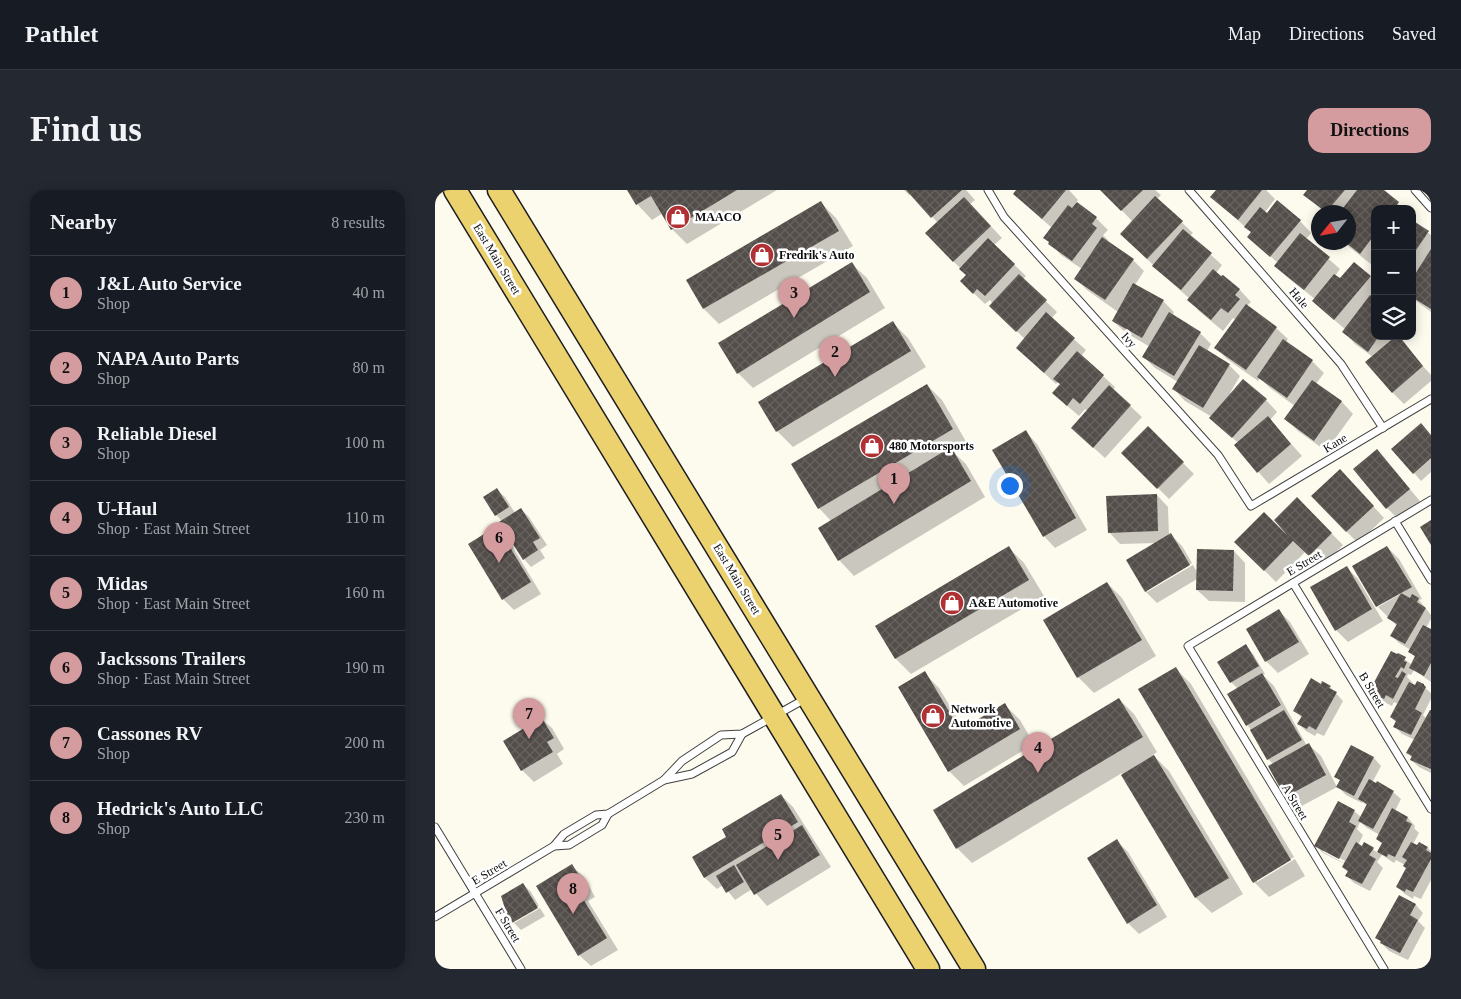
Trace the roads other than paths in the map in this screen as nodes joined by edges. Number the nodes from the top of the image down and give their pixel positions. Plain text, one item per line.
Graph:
1 (455, 190) edge
2 (499, 190) edge
3 (987, 190) edge
4 (1189, 190) edge
5 (1415, 190) edge
6 (1431, 208) edge
7 (593, 345) junction
8 (561, 364) junction
9 (1431, 399) edge
10 (1383, 428) junction
11 (1431, 500) edge
12 (1251, 506) joint
13 (1395, 521) junction
14 (1431, 580) edge
15 (1293, 583) junction
16 (1188, 646) joint
17 (808, 697) junction
18 (774, 717) junction
19 (742, 734) junction
20 (664, 780) junction
21 (1431, 809) edge
22 (608, 814) junction
23 (435, 827) edge
24 (554, 846) junction
25 (475, 893) junction
26 (435, 917) edge
27 (521, 969) edge
28 (928, 969) edge
29 (974, 969) edge
30 (1384, 969) edge

1 - 8 main road, East Main Street
2 - 7 main road, East Main Street
3 - 12 lane, Ivy
4 - 10 lane, Hale
5 - 6 lane
7 - 8 main road
7 - 17 main road, East Main Street
8 - 18 main road, East Main Street
9 - 10 lane, Kane
10 - 12 lane, Kane
11 - 13 lane, E Street
13 - 14 lane
13 - 15 lane, E Street
15 - 16 lane, E Street
15 - 21 lane, B Street
16 - 30 lane, A Street
17 - 18 lane, E Street
17 - 29 main road, East Main Street
18 - 19 lane, E Street
18 - 28 main road, East Main Street
19 - 20 lane, E Street
19 - 20 lane, E Street
20 - 22 lane, E Street
22 - 24 lane, E Street
22 - 24 lane, E Street
23 - 25 lane
24 - 25 lane, E Street
25 - 26 lane, E Street
25 - 27 lane, F Street

